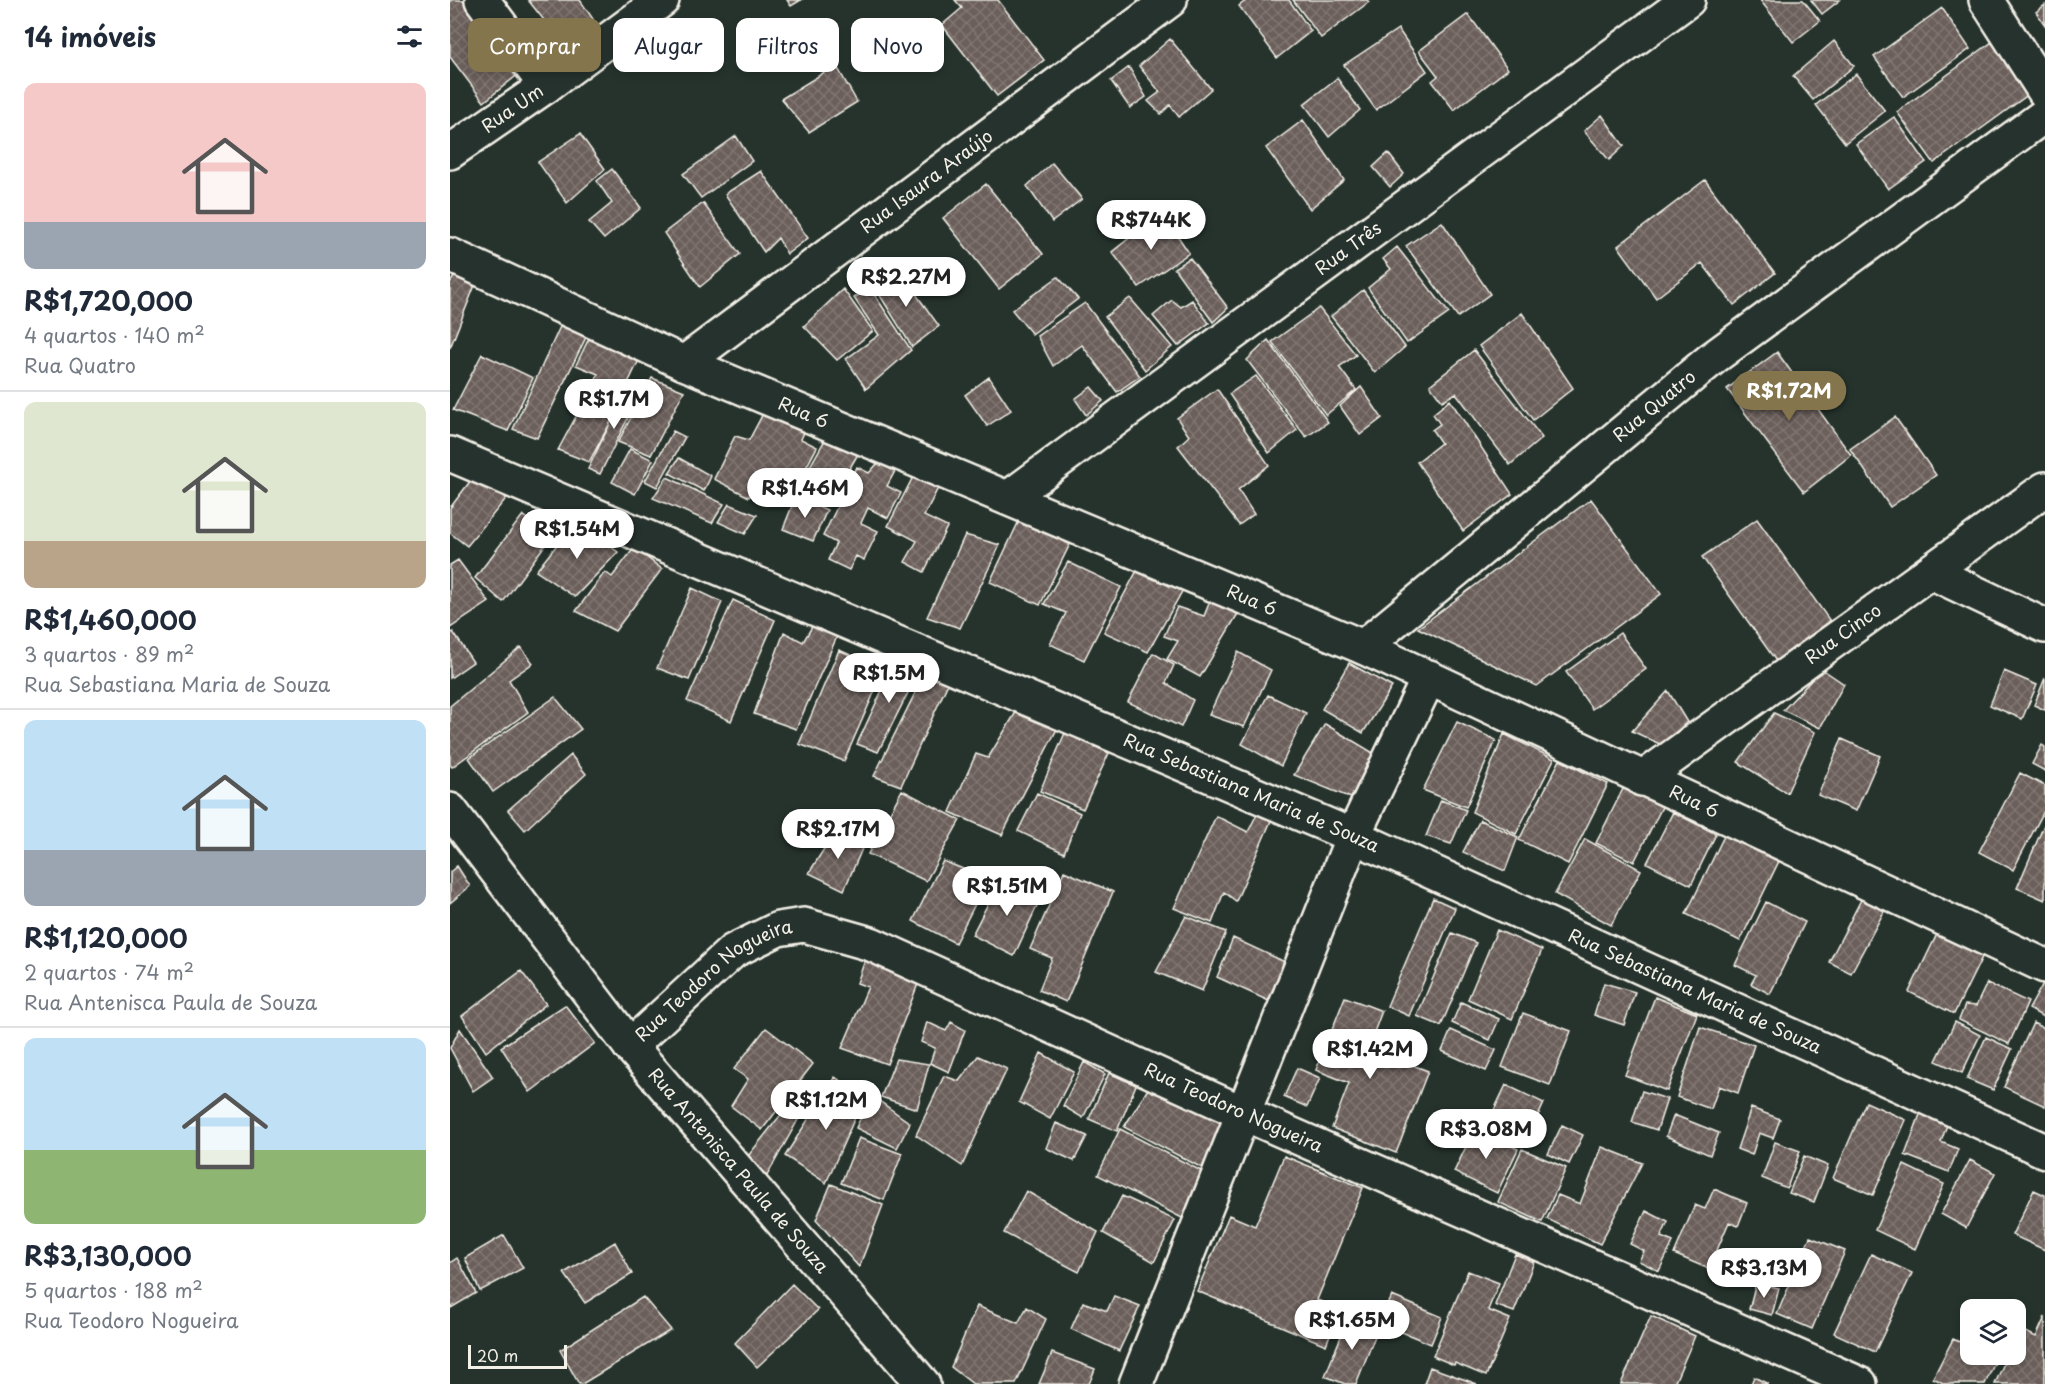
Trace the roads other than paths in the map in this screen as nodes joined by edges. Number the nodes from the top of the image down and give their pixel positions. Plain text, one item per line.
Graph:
1 (482, 0) edge
2 (662, 0) edge
3 (1170, 0) edge
4 (1688, 0) edge
5 (1986, 0) edge
6 (546, 86) junction
7 (2045, 92) edge
8 (2045, 115) edge
9 (450, 152) edge
10 (450, 255) edge
11 (684, 363) junction
12 (450, 454) edge
13 (2045, 489) edge
14 (1008, 498) junction
15 (1931, 572) junction
16 (2045, 626) edge
17 (1363, 647) junction
18 (1430, 677) junction
19 (1642, 779) junction
20 (450, 810) edge
21 (1353, 836) junction
22 (2045, 966) edge
23 (630, 1046) junction
24 (1245, 1113) junction
25 (2045, 1151) edge
26 (923, 1384) edge
27 (1136, 1384) edge
28 (1860, 1384) edge

1 - 6 street
2 - 6 street, Rua Um
3 - 11 street, Rua Isaura Araújo
4 - 14 street, Rua Três
5 - 7 street
6 - 9 street, Rua Um
8 - 17 street, Rua Quatro
10 - 11 street, Rua 6
11 - 14 street, Rua 6
12 - 21 street, Rua Sebastiana Maria de Souza
13 - 15 street, Rua Cinco
14 - 17 street, Rua 6
15 - 16 street
15 - 19 street, Rua Cinco
17 - 18 street, Rua 6
18 - 19 street, Rua 6
18 - 21 street
19 - 22 street, Rua 6
20 - 23 street, Rua Antenisca Paula de Souza
21 - 24 street
21 - 25 street, Rua Sebastiana Maria de Souza
23 - 24 street, Rua Teodoro Nogueira
23 - 26 street, Rua Antenisca Paula de Souza
24 - 27 street
24 - 28 street, Rua Teodoro Nogueira

